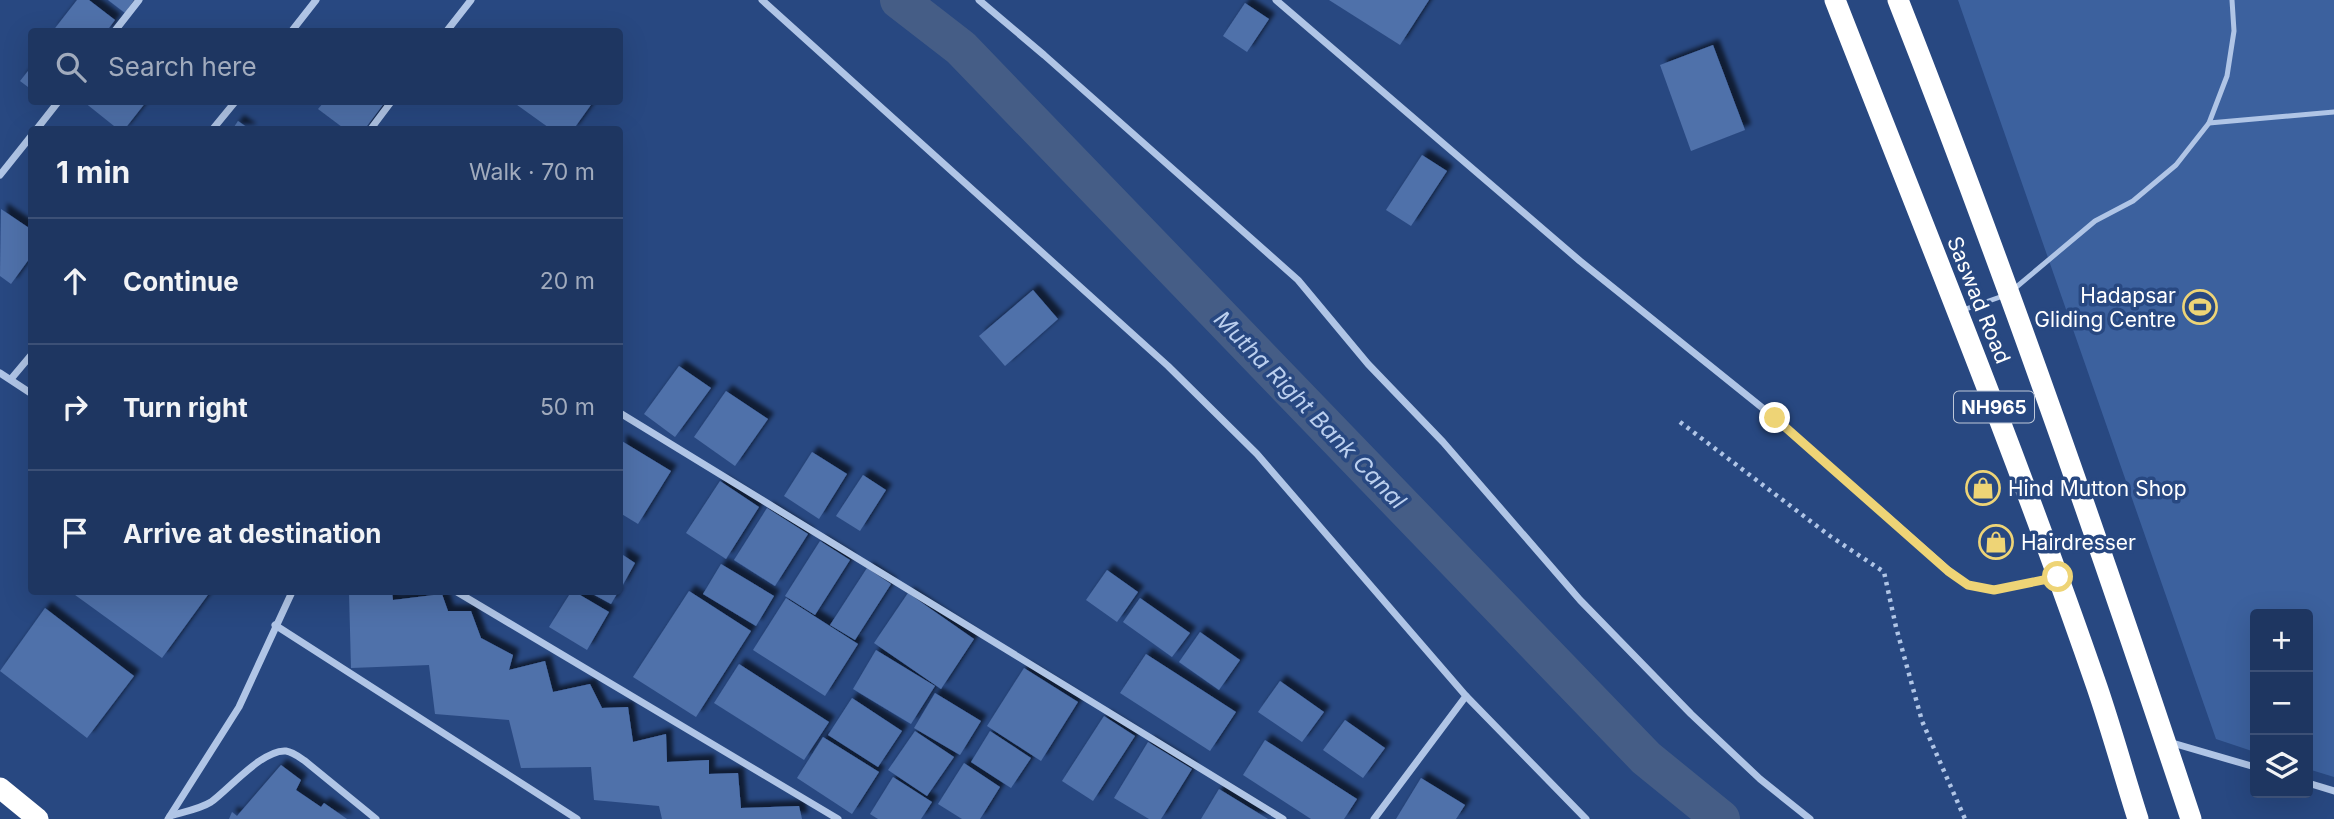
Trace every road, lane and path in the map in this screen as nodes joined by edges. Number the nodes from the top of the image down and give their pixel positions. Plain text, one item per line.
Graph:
1 (139, 0) edge
2 (316, 0) edge
3 (471, 0) edge
4 (762, 0) edge
5 (979, 0) edge
6 (1276, 0) edge
7 (1835, 0) edge
8 (1898, 0) edge
9 (2232, 0) edge
10 (117, 28) edge
11 (294, 28) edge
12 (449, 28) edge
13 (56, 105) edge
14 (233, 105) edge
15 (389, 105) edge
16 (2334, 112) edge
17 (2209, 123) junction
18 (39, 126) edge
19 (215, 126) edge
20 (373, 126) edge
21 (28, 140) edge
22 (0, 175) edge
23 (2009, 294) junction
24 (1959, 311) junction
25 (28, 359) edge
26 (0, 373) edge
27 (11, 379) junction
28 (28, 391) edge
29 (623, 415) edge
30 (1680, 422) dead end
31 (2058, 577) junction
32 (290, 595) edge
33 (462, 595) edge
34 (275, 625) junction
35 (1466, 696) junction
36 (2165, 740) junction
37 (2250, 766) edge
38 (2313, 785) edge
39 (0, 788) edge
40 (2334, 791) edge
41 (169, 818) edge
42 (38, 819) edge
43 (376, 819) edge
44 (577, 819) edge
45 (838, 819) edge
46 (1283, 819) edge
47 (1374, 819) edge
48 (1586, 819) edge
49 (1810, 819) edge
50 (1965, 819) edge
51 (2137, 819) edge
52 (2191, 819) edge

1 - 10 street
2 - 11 street
3 - 12 street
4 - 35 street
5 - 49 street
6 - 31 street
7 - 24 highway, Saswad Road / NH965
8 - 23 highway, Saswad Road / NH965
9 - 17 lane
13 - 18 street
14 - 19 street
15 - 20 street
16 - 17 lane
17 - 23 lane
21 - 22 street
23 - 24 lane
23 - 36 highway, Saswad Road / NH965
24 - 31 highway, Saswad Road / NH965
25 - 27 street
26 - 27 street
27 - 28 street
29 - 46 street
30 - 50 path
31 - 51 highway, Saswad Road / NH965
32 - 34 street
33 - 45 street
34 - 41 street
34 - 44 street
35 - 47 street
35 - 48 street
36 - 37 street
36 - 52 highway, Saswad Road / NH965
38 - 40 street
39 - 42 highway
41 - 43 street

